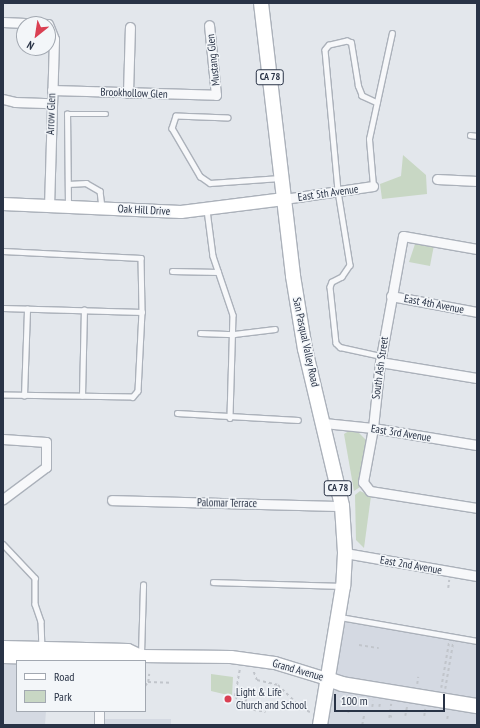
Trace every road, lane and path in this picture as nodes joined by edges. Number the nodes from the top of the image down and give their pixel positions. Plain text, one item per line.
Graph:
1 (261, 3) edge
2 (3, 22) edge
3 (16, 23) edge
4 (209, 25) dead end
5 (130, 27) dead end
6 (392, 33) dead end
7 (53, 56) edge
8 (52, 90) junction
9 (128, 93) junction
10 (216, 95) joint
11 (3, 99) edge
12 (51, 103) junction
13 (377, 103) junction
14 (106, 114) dead end
15 (228, 118) dead end
16 (470, 134) dead end
17 (477, 136) edge
18 (281, 178) junction
19 (437, 179) dead end
20 (477, 181) edge
21 (68, 184) junction
22 (373, 186) joint
23 (338, 191) junction
24 (284, 199) junction
25 (3, 204) edge
26 (49, 205) junction
27 (68, 206) junction
28 (102, 208) junction
29 (207, 210) junction
30 (477, 249) edge
31 (3, 250) edge
32 (172, 271) dead end
33 (218, 272) junction
34 (392, 296) junction
35 (3, 308) edge
36 (27, 309) junction
37 (84, 310) junction
38 (142, 312) junction
39 (477, 312) edge
40 (275, 329) dead end
41 (200, 332) dead end
42 (234, 334) junction
43 (381, 359) junction
44 (477, 378) edge
45 (3, 395) edge
46 (24, 396) junction
47 (82, 396) junction
48 (177, 414) dead end
49 (230, 418) junction
50 (298, 420) dead end
51 (324, 423) junction
52 (373, 428) junction
53 (3, 439) edge
54 (477, 445) edge
55 (3, 499) edge
56 (112, 500) dead end
57 (342, 506) junction
58 (477, 508) edge
59 (3, 544) edge
60 (345, 553) junction
61 (477, 576) edge
62 (450, 578) dead end
63 (213, 582) dead end
64 (143, 585) dead end
65 (343, 586) junction
66 (448, 588) dead end
67 (338, 617) junction
68 (452, 637) junction
69 (477, 641) edge
70 (359, 645) dead end
71 (3, 647) edge
72 (42, 648) junction
73 (379, 648) dead end
74 (141, 656) junction
75 (3, 657) edge
76 (99, 660) edge
77 (442, 665) dead end
78 (445, 665) junction
79 (240, 670) dead end
80 (254, 672) dead end
81 (149, 674) dead end
82 (440, 674) dead end
83 (443, 674) junction
84 (418, 677) dead end
85 (328, 678) junction
86 (148, 682) junction
87 (171, 683) dead end
88 (417, 684) dead end
89 (146, 685) edge
90 (441, 688) dead end
91 (445, 689) dead end
92 (351, 697) dead end
93 (356, 698) dead end
94 (240, 700) junction
95 (292, 700) junction
96 (373, 701) dead end
97 (380, 702) dead end
98 (391, 704) dead end
99 (355, 705) dead end
100 (407, 706) dead end
101 (477, 706) edge
102 (235, 707) dead end
103 (372, 707) dead end
104 (379, 707) dead end
105 (239, 708) junction
106 (245, 708) junction
107 (425, 709) dead end
108 (290, 710) dead end
109 (99, 712) edge
110 (266, 712) dead end
111 (310, 712) dead end
112 (348, 713) dead end
113 (448, 713) dead end
114 (364, 715) dead end
115 (405, 716) dead end
116 (424, 716) dead end
117 (394, 717) dead end
118 (447, 719) dead end
119 (99, 725) edge
120 (320, 725) edge
121 (362, 725) edge

1 - 18 main road, San Pasqual Valley Road / CA 78
2 - 3 street
4 - 10 street, Mustang Glen
5 - 9 street
6 - 13 lane
7 - 8 street, Arrow Glen
8 - 9 street, Brookhollow Glen
8 - 12 street, Arrow Glen
9 - 10 street, Brookhollow Glen
11 - 12 street
12 - 26 street, Arrow Glen
13 - 22 lane
13 - 23 lane
14 - 21 lane
15 - 18 lane
16 - 17 lane
18 - 24 main road, San Pasqual Valley Road / CA 78
19 - 20 street
21 - 27 lane
21 - 28 lane
22 - 23 street, East 5th Avenue
23 - 24 street, East 5th Avenue
23 - 43 lane
24 - 29 main road, Oak Hill Drive
24 - 51 main road, San Pasqual Valley Road / CA 78
25 - 26 main road, Oak Hill Drive
26 - 27 main road, Oak Hill Drive
27 - 28 main road, Oak Hill Drive
28 - 29 main road, Oak Hill Drive
29 - 33 lane
30 - 34 street, South Ash Street
31 - 38 lane
32 - 33 lane
33 - 42 lane
34 - 39 street, East 4th Avenue
34 - 43 street, South Ash Street
35 - 36 lane
36 - 37 lane
36 - 46 lane
37 - 38 lane
37 - 47 lane
38 - 47 lane
40 - 42 lane
41 - 42 lane
42 - 49 lane
43 - 44 street
43 - 52 street, South Ash Street
45 - 46 lane
46 - 47 lane
48 - 49 lane
49 - 50 lane
51 - 52 street, East 3rd Avenue
51 - 57 main road, San Pasqual Valley Road / CA 78
52 - 54 street, East 3rd Avenue
52 - 58 street, South Ash Street
53 - 55 street
56 - 57 street, Palomar Terrace
57 - 60 main road, San Pasqual Valley Road / CA 78
59 - 72 lane
60 - 61 street, East 2nd Avenue
60 - 65 main road, San Pasqual Valley Road / CA 78
62 - 66 path
63 - 65 lane
64 - 74 lane
65 - 67 main road, San Pasqual Valley Road / CA 78
67 - 68 lane
67 - 85 main road, San Pasqual Valley Road / CA 78
68 - 69 lane
68 - 78 path
68 - 91 path
70 - 73 path
71 - 72 main road, Grand Avenue
72 - 74 main road, Grand Avenue
74 - 76 main road, Grand Avenue
74 - 85 main road, Grand Avenue
75 - 76 main road, Grand Avenue
77 - 78 path
78 - 83 path
79 - 94 path
80 - 95 path
81 - 86 path
82 - 83 path
83 - 90 path
84 - 88 path
85 - 101 main road, Grand Avenue
85 - 120 main road, CA 78
86 - 87 path
86 - 89 path
92 - 112 path
93 - 99 path
94 - 105 path
94 - 106 path
95 - 108 path
95 - 111 path
96 - 103 path
97 - 104 path
98 - 117 path
100 - 115 path
102 - 105 path
105 - 106 path
106 - 110 path
107 - 116 path
109 - 119 street
113 - 118 path
114 - 121 path

